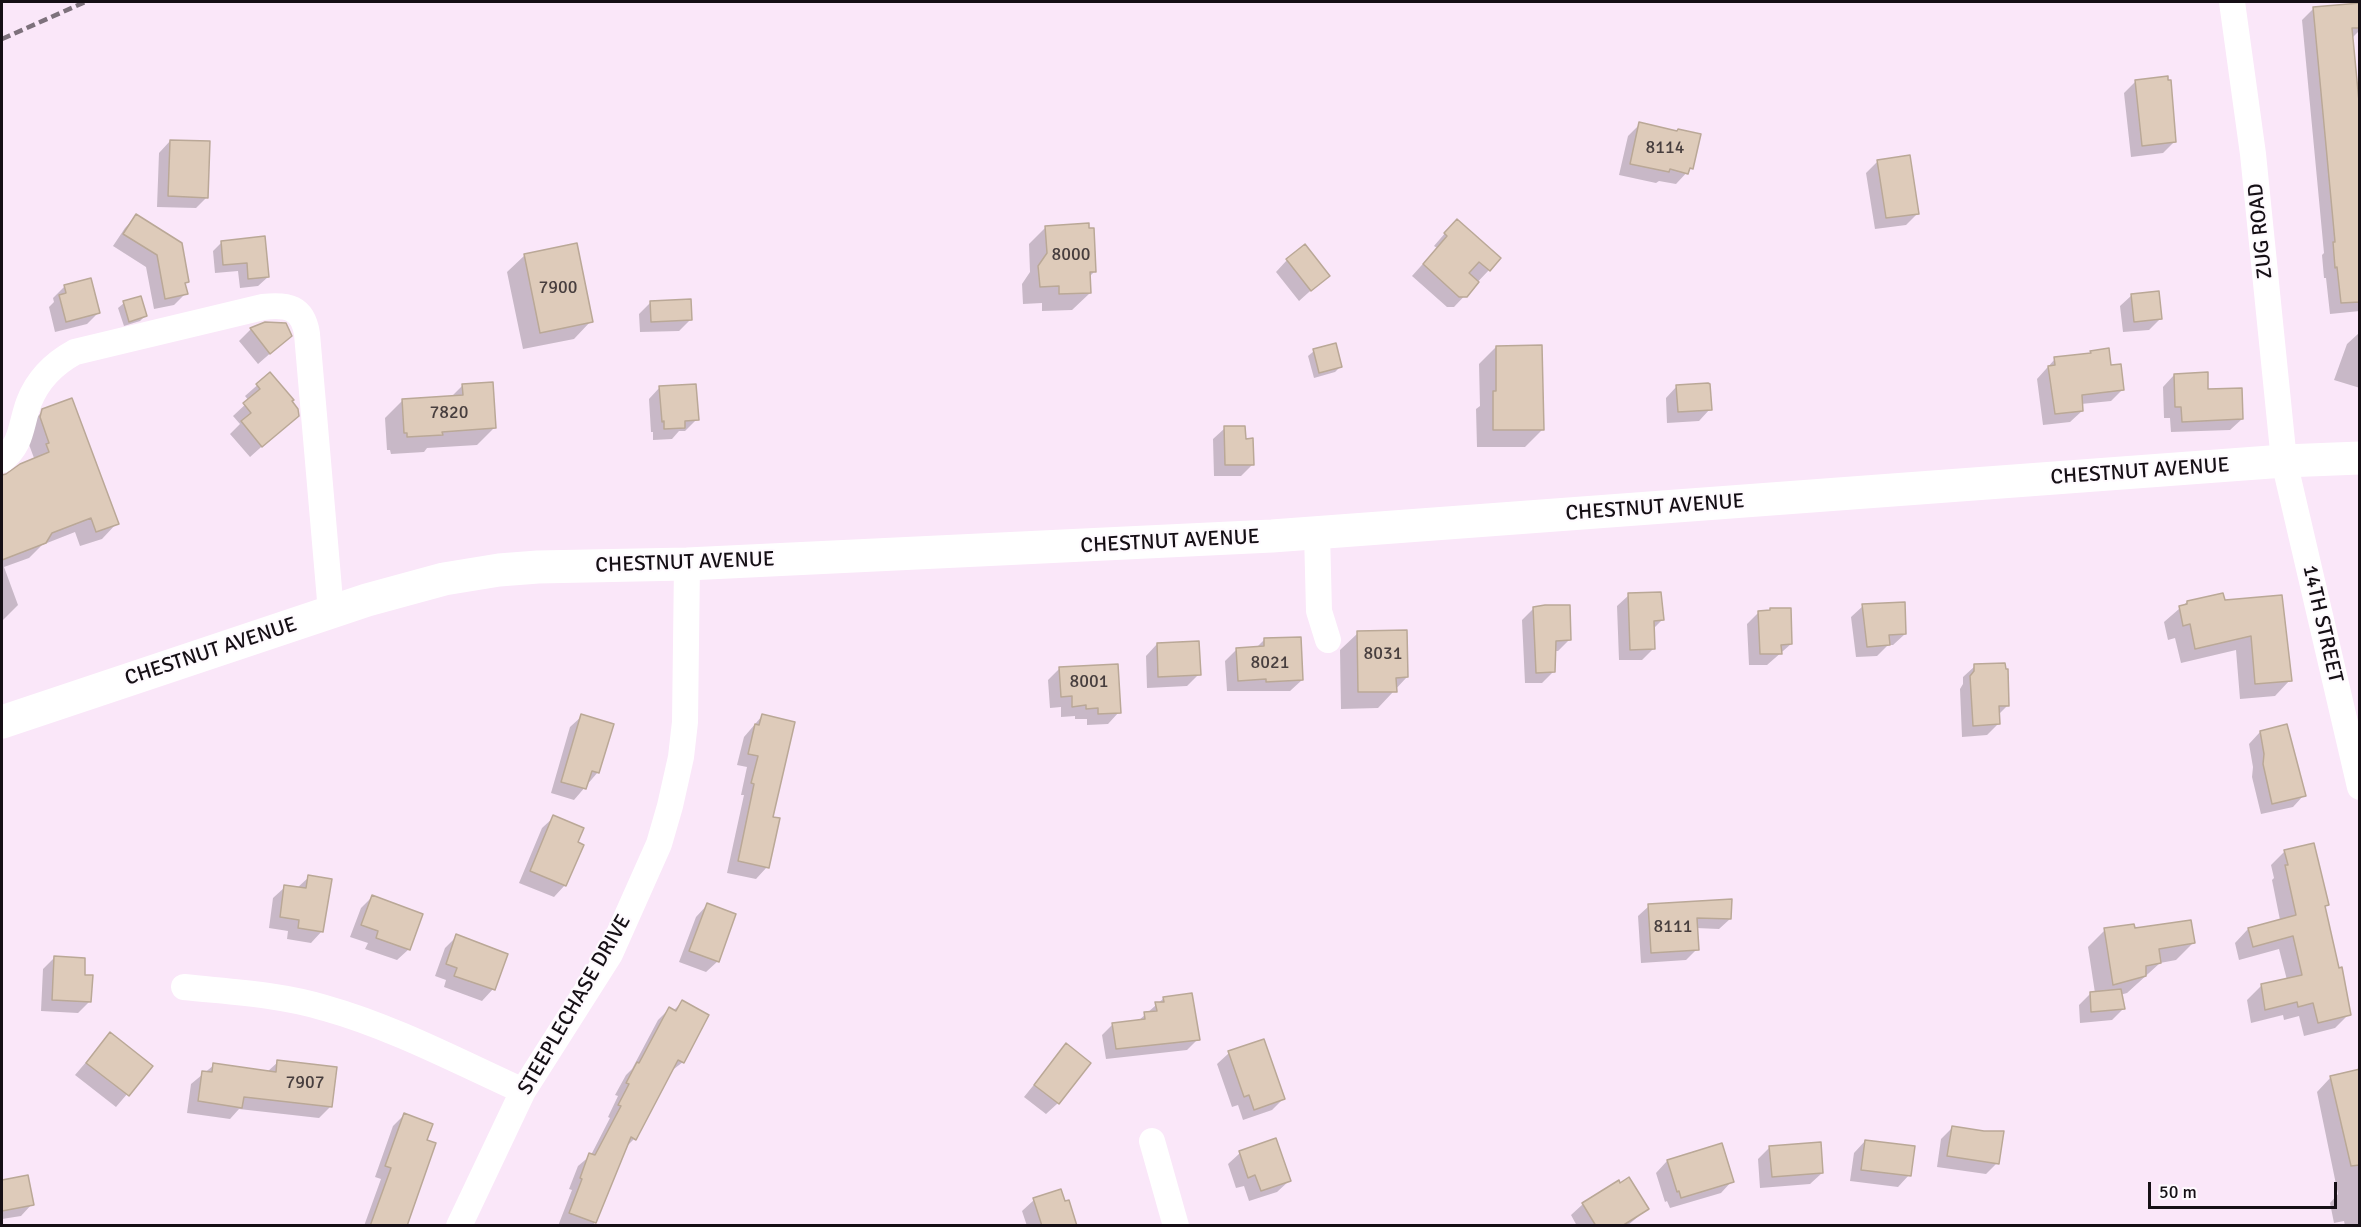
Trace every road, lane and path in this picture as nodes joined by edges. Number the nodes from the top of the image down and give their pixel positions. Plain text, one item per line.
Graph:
1 (2232, 2) edge
2 (2360, 458) edge
3 (2, 460) edge
4 (2284, 461) junction
5 (1317, 533) junction
6 (687, 564) junction
7 (331, 612) junction
8 (1328, 640) dead end
9 (2, 722) edge
10 (2360, 787) edge
11 (184, 987) dead end
12 (523, 1091) junction
13 (1152, 1141) dead end
14 (459, 1226) edge
15 (1176, 1226) edge

1 - 4 street, ZUG ROAD
2 - 4 street, CHESTNUT AVENUE
3 - 7 street
4 - 5 street, CHESTNUT AVENUE
4 - 10 street, 14TH STREET
5 - 6 street, CHESTNUT AVENUE
5 - 8 street
6 - 7 street, CHESTNUT AVENUE
6 - 12 street, STEEPLECHASE DRIVE
7 - 9 street, CHESTNUT AVENUE
11 - 12 street
12 - 14 street, STEEPLECHASE DRIVE
13 - 15 street

